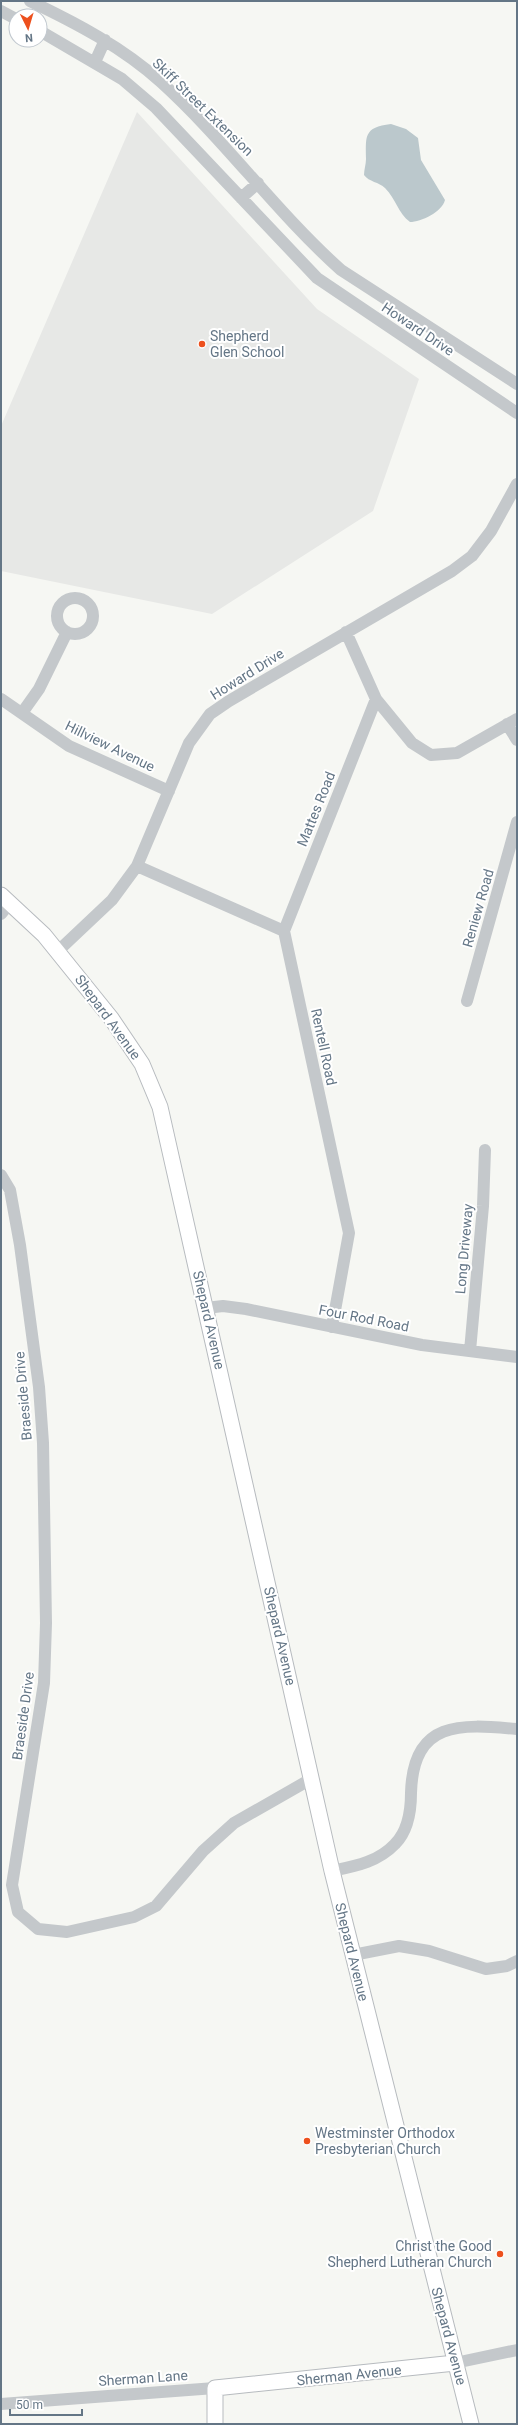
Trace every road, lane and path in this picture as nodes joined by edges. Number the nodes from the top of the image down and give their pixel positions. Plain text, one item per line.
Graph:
1 (30, 1) edge
2 (48, 36) edge
3 (105, 40) junction
4 (95, 62) junction
5 (258, 184) junction
6 (241, 198) junction
7 (321, 252) junction
8 (304, 267) junction
9 (517, 384) edge
10 (517, 413) edge
11 (517, 484) edge
12 (67, 632) dead end
13 (346, 632) junction
14 (1, 699) edge
15 (376, 699) junction
16 (22, 713) junction
17 (512, 721) edge
18 (517, 740) edge
19 (169, 791) junction
20 (517, 822) edge
21 (515, 837) edge
22 (137, 866) junction
23 (4, 904) edge
24 (284, 931) junction
25 (58, 951) junction
26 (467, 1001) dead end
27 (485, 1150) dead end
28 (1, 1175) edge
29 (206, 1308) junction
30 (332, 1326) junction
31 (470, 1351) junction
32 (517, 1357) edge
33 (517, 1728) edge
34 (312, 1779) junction
35 (332, 1872) junction
36 (353, 1955) junction
37 (517, 1962) edge
38 (517, 2350) edge
39 (455, 2363) junction
40 (215, 2388) junction
41 (1, 2404) edge
42 (215, 2424) edge
43 (472, 2424) edge

1 - 3 street, Skiff Street Extension
2 - 4 street
3 - 4 street
3 - 5 street, Skiff Street Extension
4 - 6 street
5 - 6 street
5 - 7 street, Skiff Street Extension
6 - 8 street
7 - 8 street
7 - 9 street, Howard Drive
8 - 10 street, Howard Drive
11 - 13 street, Howard Drive
12 - 16 street
13 - 15 street
13 - 19 street, Howard Drive
14 - 16 street, Hillview Avenue
15 - 17 street
15 - 24 street, Mattes Road
16 - 19 street, Hillview Avenue
17 - 18 street
19 - 22 street, Howard Drive
20 - 21 street, Reniew Road
21 - 26 street, Reniew Road
22 - 24 street
22 - 25 street, Howard Drive
23 - 25 main road, Shepard Avenue
24 - 30 street, Rentell Road
25 - 29 main road, Shepard Avenue
27 - 31 street, Long Driveway
28 - 34 street, Braeside Drive
29 - 30 street, Four Rod Road
29 - 34 main road, Shepard Avenue
30 - 31 street, Four Rod Road
31 - 32 street, Four Rod Road
33 - 35 street
34 - 35 main road, Shepard Avenue
35 - 36 main road, Shepard Avenue
36 - 37 street
36 - 39 main road, Shepard Avenue
38 - 39 street, Sherman Avenue
39 - 40 main road, Sherman Avenue
39 - 43 main road, Shepard Avenue
40 - 41 street, Sherman Lane
40 - 42 main road

